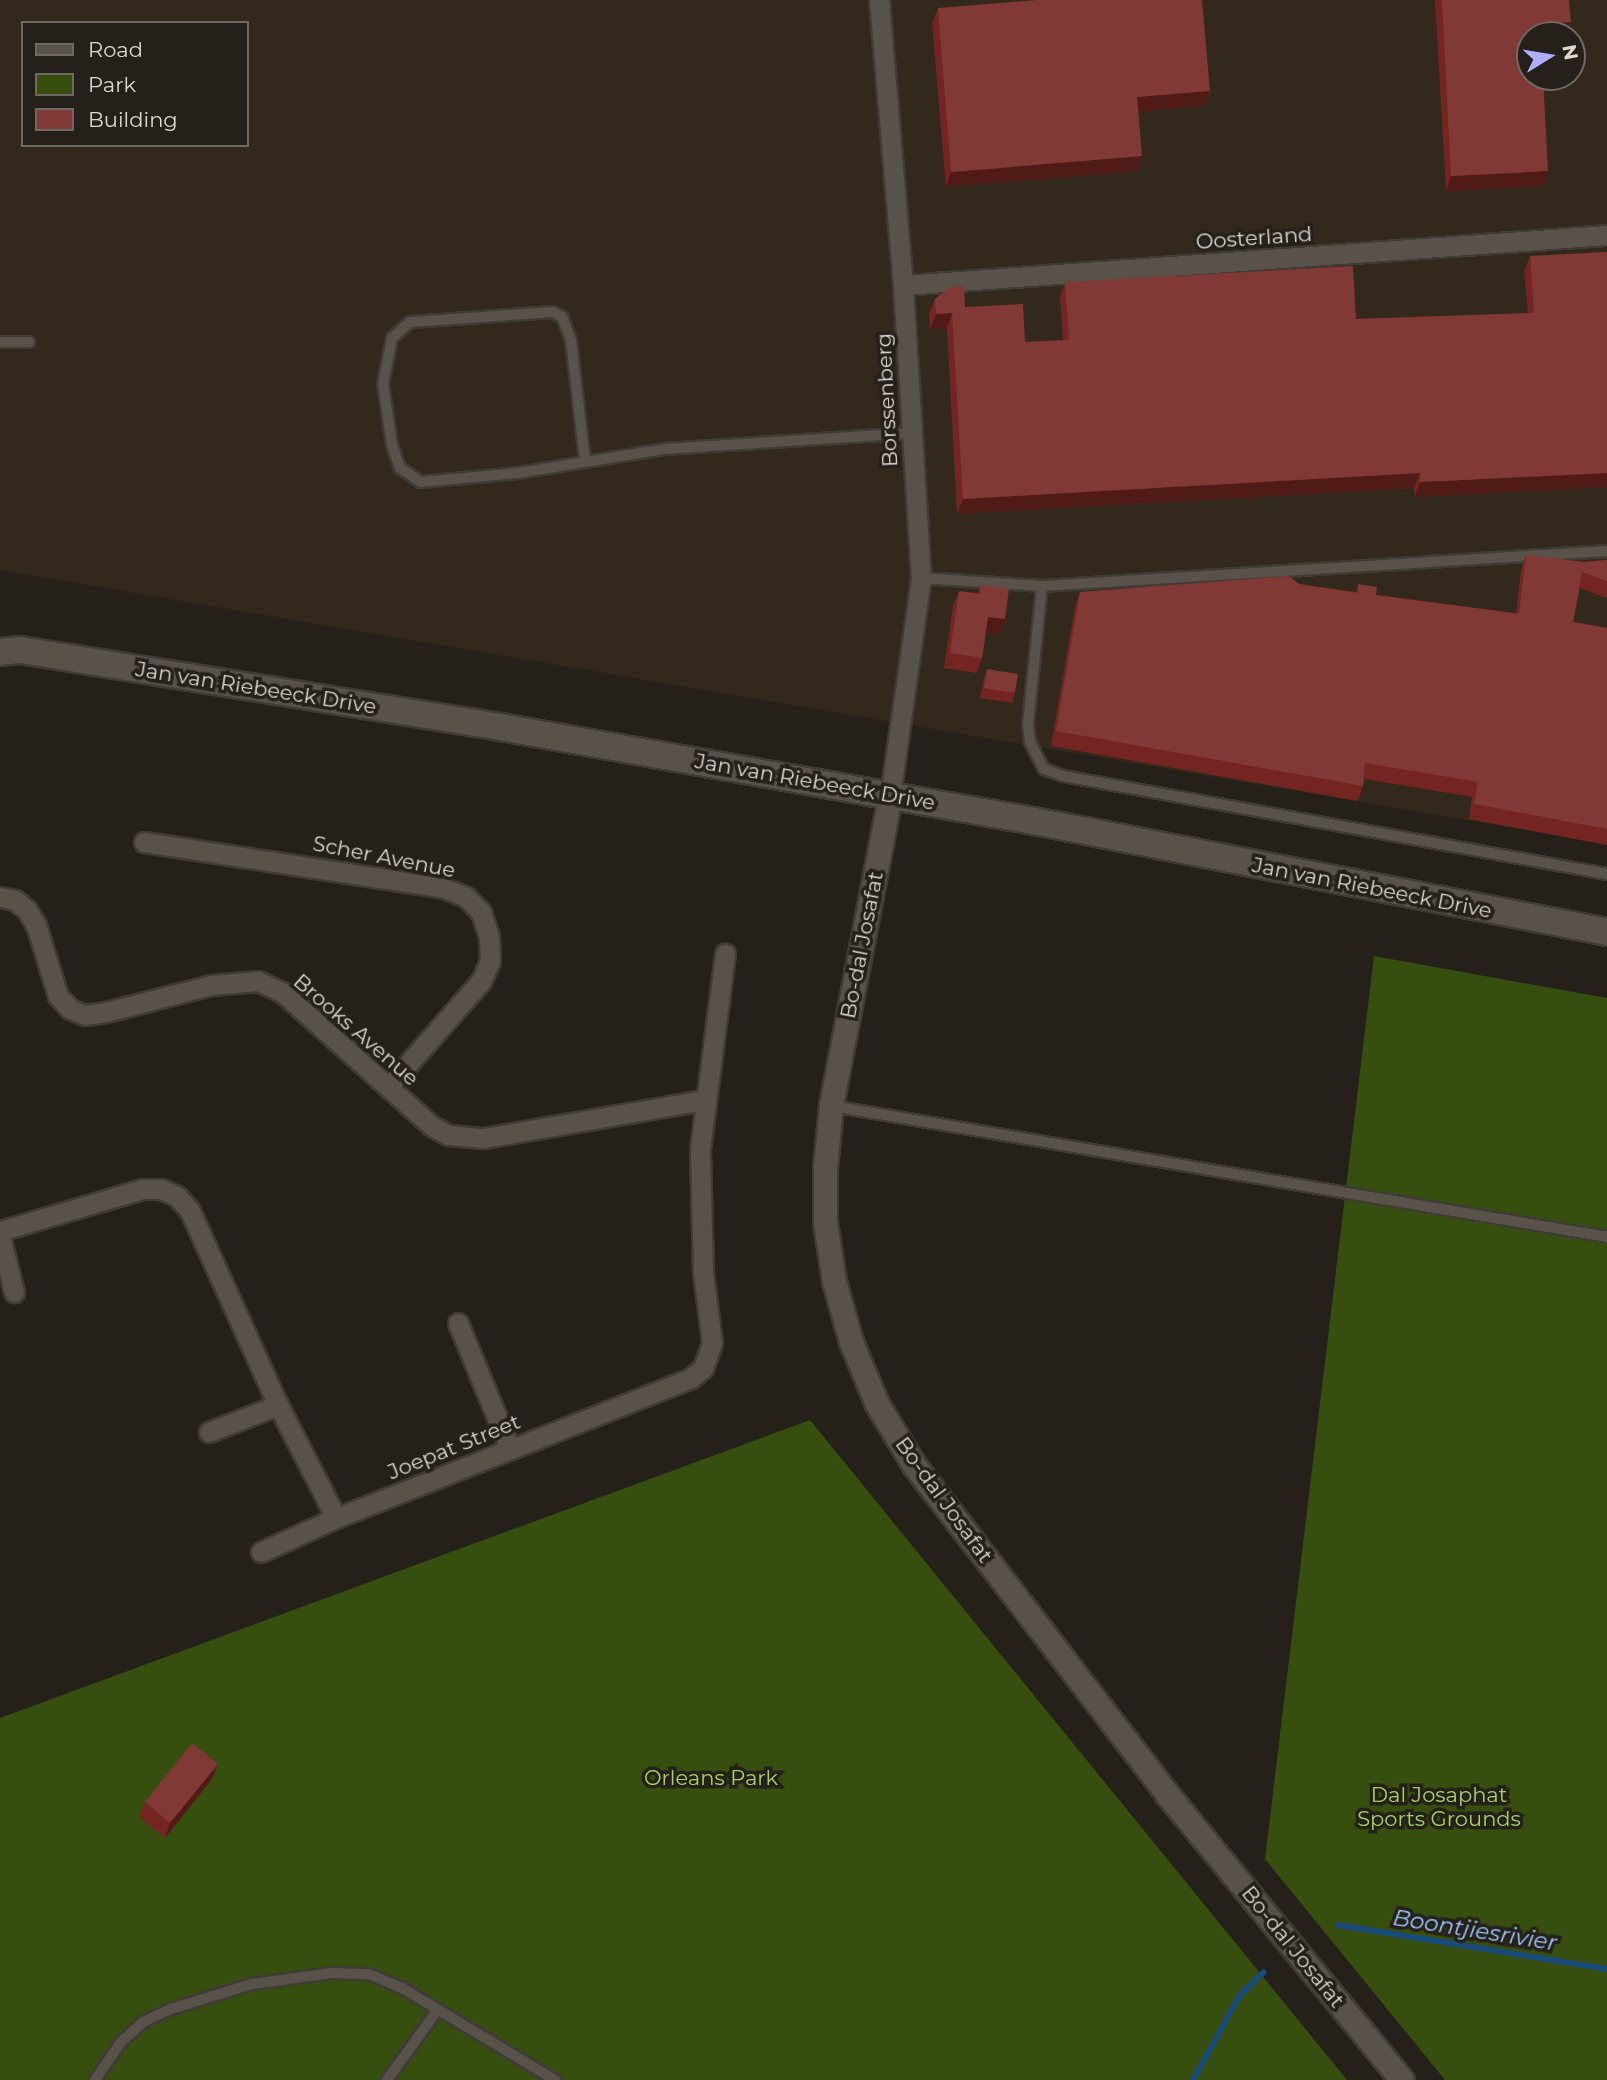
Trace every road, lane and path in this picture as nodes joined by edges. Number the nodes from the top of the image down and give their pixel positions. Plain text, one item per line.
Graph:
1 (879, 0) edge
2 (1607, 234) edge
3 (903, 285) junction
4 (0, 342) edge
5 (29, 342) dead end
6 (912, 433) junction
7 (585, 461) junction
8 (1607, 551) edge
9 (921, 578) junction
10 (1042, 586) junction
11 (7, 647) edge
12 (890, 796) junction
13 (144, 842) dead end
14 (1607, 874) edge
15 (0, 897) edge
16 (1607, 932) edge
17 (725, 954) dead end
18 (388, 1087) junction
19 (704, 1100) junction
20 (831, 1106) junction
21 (0, 1233) edge
22 (1607, 1237) edge
23 (13, 1292) dead end
24 (458, 1323) dead end
25 (278, 1405) junction
26 (209, 1432) dead end
27 (510, 1448) junction
28 (336, 1518) junction
29 (261, 1552) dead end
30 (437, 2011) junction
31 (95, 2080) edge
32 (387, 2080) edge
33 (555, 2080) edge
34 (1402, 2080) edge

1 - 3 street, Borssenberg
2 - 3 street, Oosterland
3 - 6 street, Borssenberg
4 - 5 lane
6 - 7 lane
6 - 9 street, Borssenberg
7 - 7 lane
8 - 10 lane
9 - 10 lane
9 - 12 street, Borssenberg
10 - 14 lane
11 - 12 main road, Jan van Riebeeck Drive
12 - 16 main road, Jan van Riebeeck Drive
12 - 20 street, Bo-dal Josafat
13 - 18 street, Scher Avenue
15 - 18 street, Brooks Avenue
17 - 19 street, Joepat Street
18 - 19 street, Brooks Avenue
19 - 27 street, Joepat Street
20 - 22 lane
20 - 34 street, Bo-dal Josafat
21 - 23 street
21 - 25 street
24 - 27 street
25 - 26 street
25 - 28 street
27 - 28 street, Joepat Street
28 - 29 street, Joepat Street
30 - 31 lane
30 - 32 lane
30 - 33 lane

